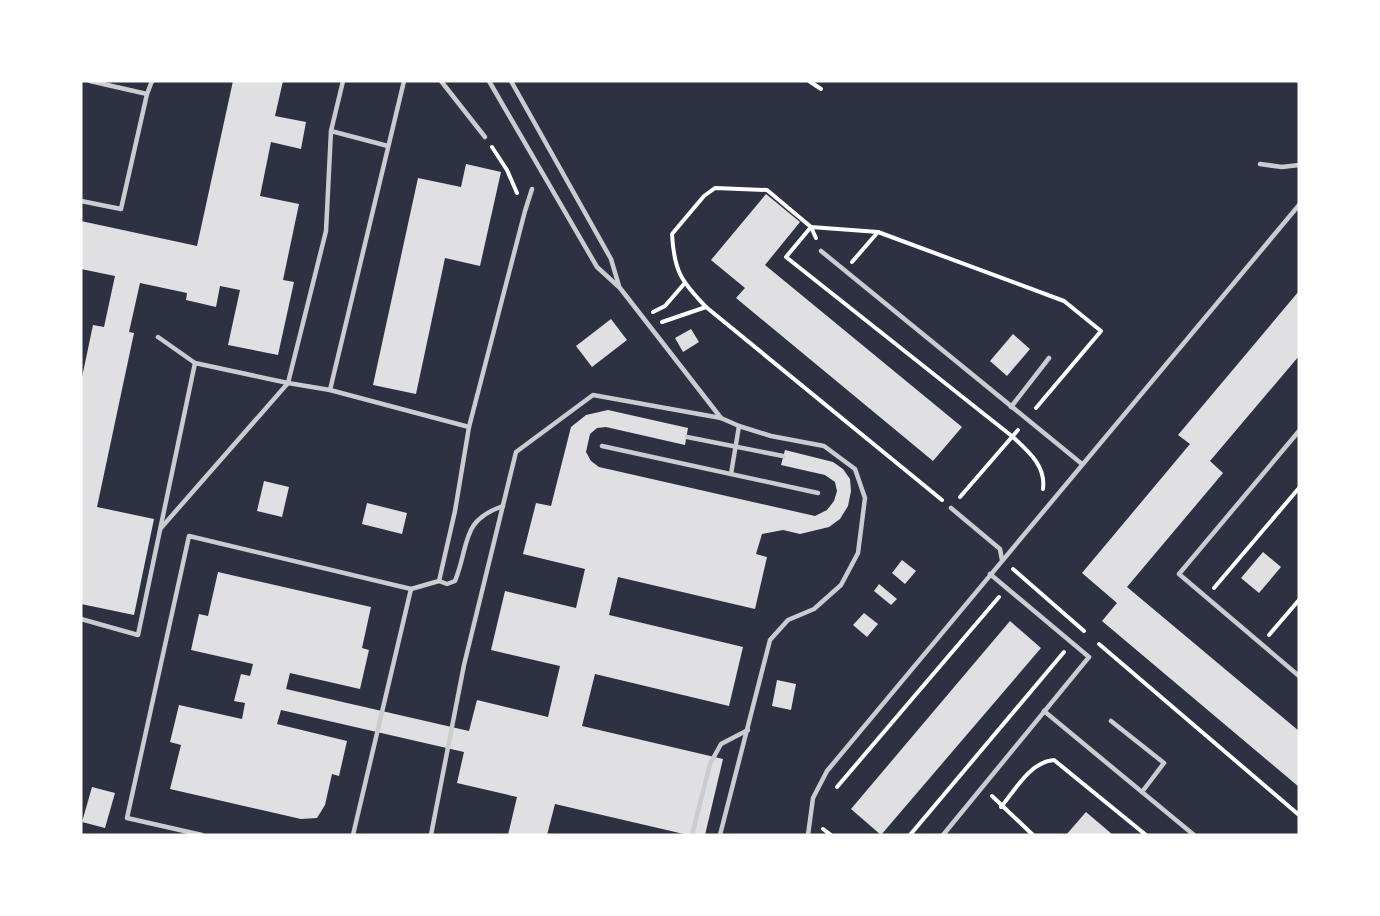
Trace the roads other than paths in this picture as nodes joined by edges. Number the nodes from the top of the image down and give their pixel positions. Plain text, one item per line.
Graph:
1 (90, 81) edge
2 (152, 81) edge
3 (343, 81) edge
4 (404, 81) edge
5 (441, 81) edge
6 (489, 81) edge
7 (511, 81) edge
8 (115, 84) edge
9 (147, 94) junction
10 (331, 131) junction
11 (484, 136) road end
12 (388, 146) junction
13 (1260, 164) dead end
14 (1299, 165) edge
15 (532, 189) dead end
16 (81, 201) edge
17 (1299, 205) edge
18 (821, 251) dead end
19 (620, 288) junction
20 (158, 337) dead end
21 (1049, 358) dead end
22 (195, 363) junction
23 (288, 383) junction
24 (330, 390) junction
25 (1011, 407) junction
26 (721, 418) junction
27 (739, 426) junction
28 (470, 427) junction
29 (1299, 431) edge
30 (687, 437) dead end
31 (602, 446) dead end
32 (736, 447) junction
33 (783, 456) dead end
34 (1082, 464) junction
35 (730, 474) junction
36 (818, 493) dead end
37 (503, 506) junction
38 (951, 508) road end
39 (161, 528) junction
40 (1002, 560) junction
41 (990, 574) junction
42 (439, 581) junction
43 (411, 589) junction
44 (81, 619) edge
45 (1299, 676) edge
46 (1044, 711) junction
47 (1111, 721) dead end
48 (748, 730) junction
49 (1142, 792) junction
50 (193, 834) edge
51 (202, 835) edge
52 (353, 835) edge
53 (431, 835) edge
54 (692, 835) edge
55 (720, 835) edge
56 (808, 835) edge
57 (943, 835) edge
58 (1194, 835) edge

1 - 8 lane
2 - 9 lane
3 - 10 lane
4 - 12 lane
5 - 11 lane
6 - 19 lane
7 - 19 lane
8 - 9 lane
9 - 16 lane
10 - 12 lane
10 - 23 lane
12 - 24 lane
13 - 14 lane
15 - 28 lane
17 - 34 lane
18 - 25 lane
19 - 26 lane
20 - 22 lane
21 - 25 lane
22 - 23 lane
22 - 39 lane
23 - 24 lane
23 - 39 lane
24 - 28 lane
25 - 34 lane
26 - 27 lane
26 - 37 lane
27 - 32 lane
27 - 48 lane
28 - 42 lane
29 - 45 lane
30 - 32 lane
31 - 35 lane
32 - 33 lane
32 - 35 lane
34 - 40 lane
35 - 36 lane
37 - 42 lane
37 - 53 lane
38 - 40 lane
39 - 44 lane
40 - 41 lane
41 - 46 lane
41 - 56 lane
42 - 43 lane
43 - 50 lane
43 - 52 lane
46 - 49 lane
46 - 57 lane
47 - 49 lane
48 - 54 lane
48 - 55 lane
49 - 58 lane
50 - 51 lane

